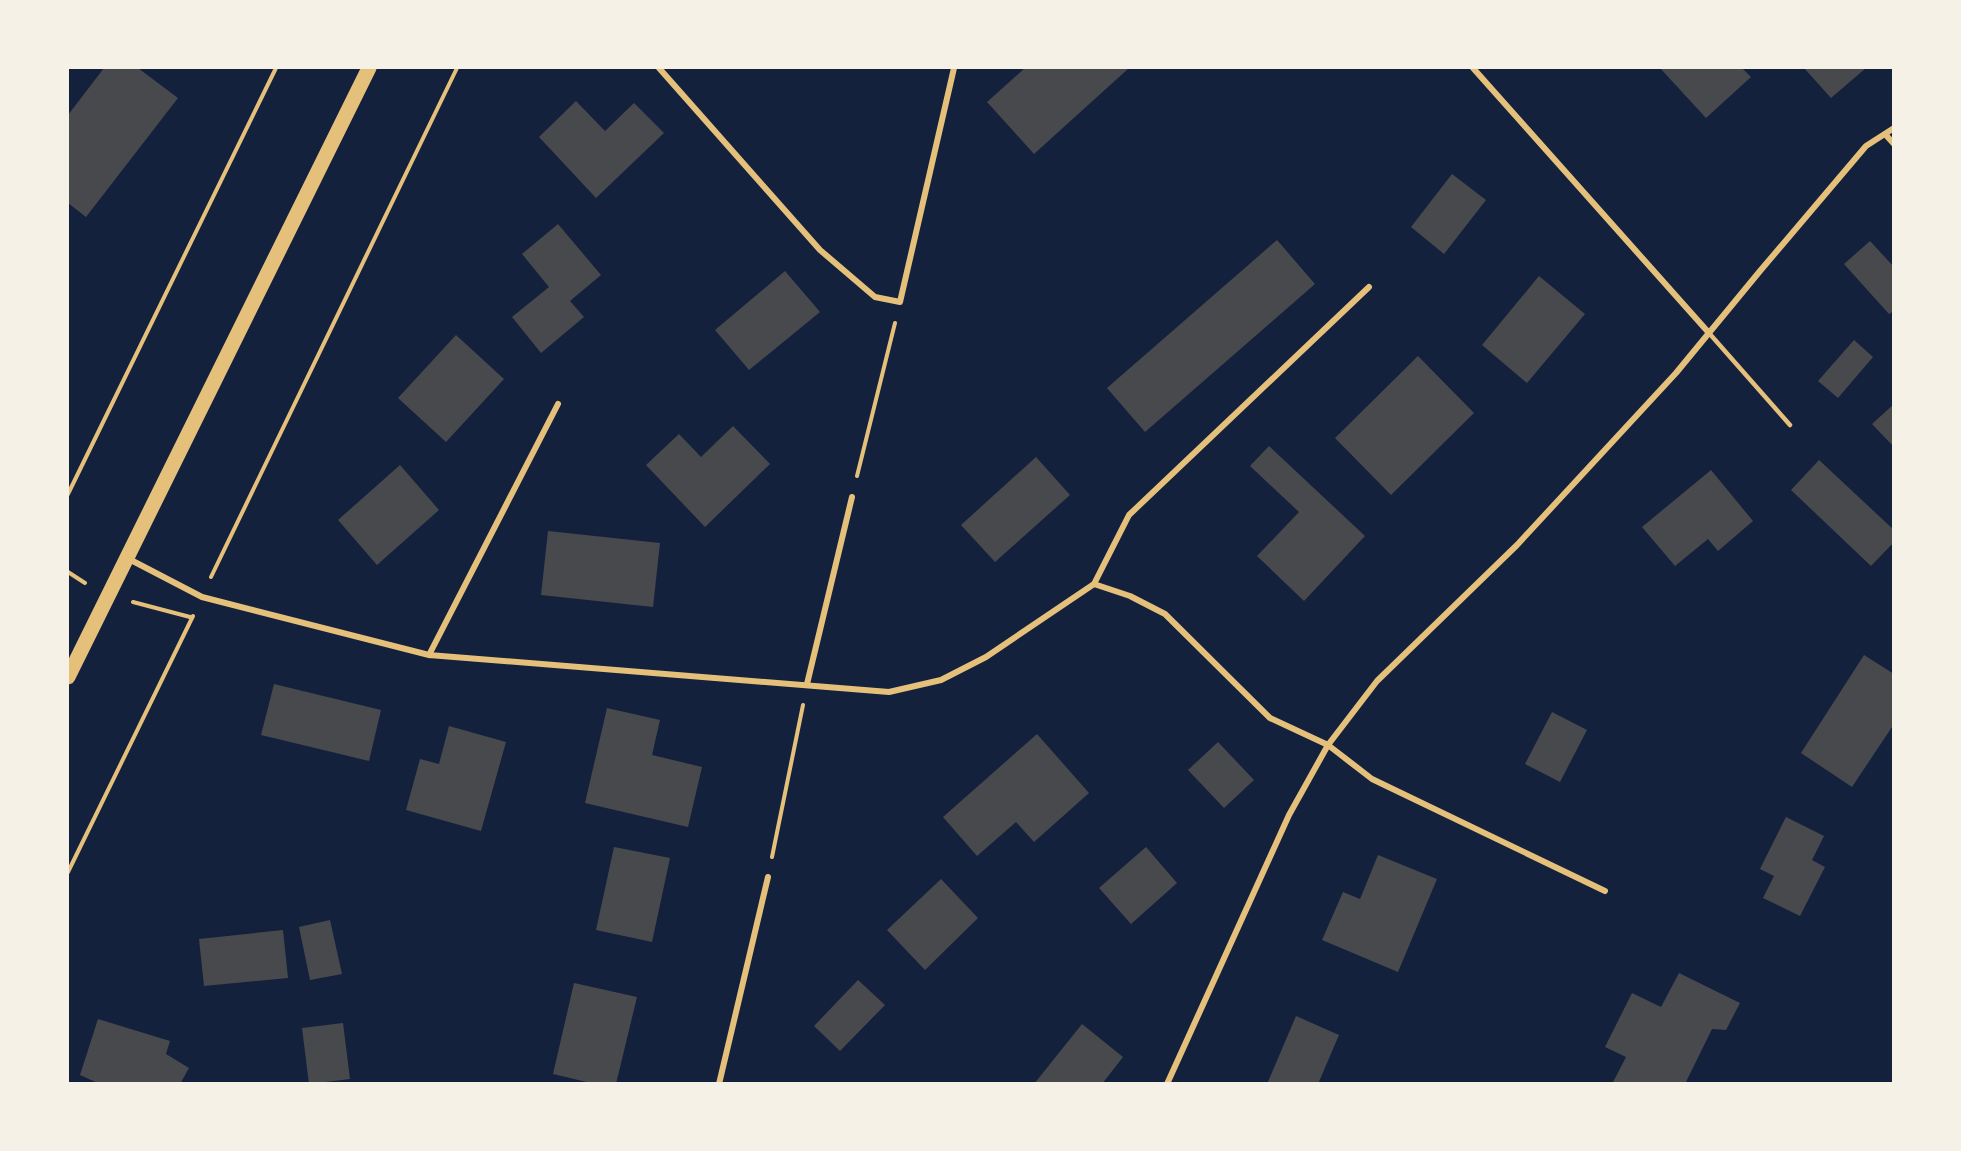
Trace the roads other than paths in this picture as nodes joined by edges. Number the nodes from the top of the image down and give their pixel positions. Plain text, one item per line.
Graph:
1 (369, 68) edge
2 (659, 68) edge
3 (954, 68) edge
4 (1473, 68) edge
5 (1893, 128) edge
6 (1885, 134) junction
7 (1893, 144) edge
8 (1369, 287) dead end
9 (1709, 333) junction
10 (558, 404) dead end
11 (1790, 425) dead end
12 (852, 496) road end
13 (126, 557) junction
14 (1094, 584) junction
15 (429, 655) junction
16 (68, 676) edge
17 (807, 684) junction
18 (1328, 745) junction
19 (768, 877) road end
20 (1605, 891) dead end
21 (719, 1083) edge
22 (1167, 1083) edge

1 - 13 main road
2 - 3 street
4 - 9 street
5 - 6 street
6 - 7 street
6 - 9 street
8 - 14 street
9 - 11 lane
9 - 18 street
10 - 15 street
12 - 17 street
13 - 15 street
13 - 16 main road
14 - 17 street
14 - 18 street
15 - 17 street
18 - 20 street
18 - 22 street
19 - 21 street

